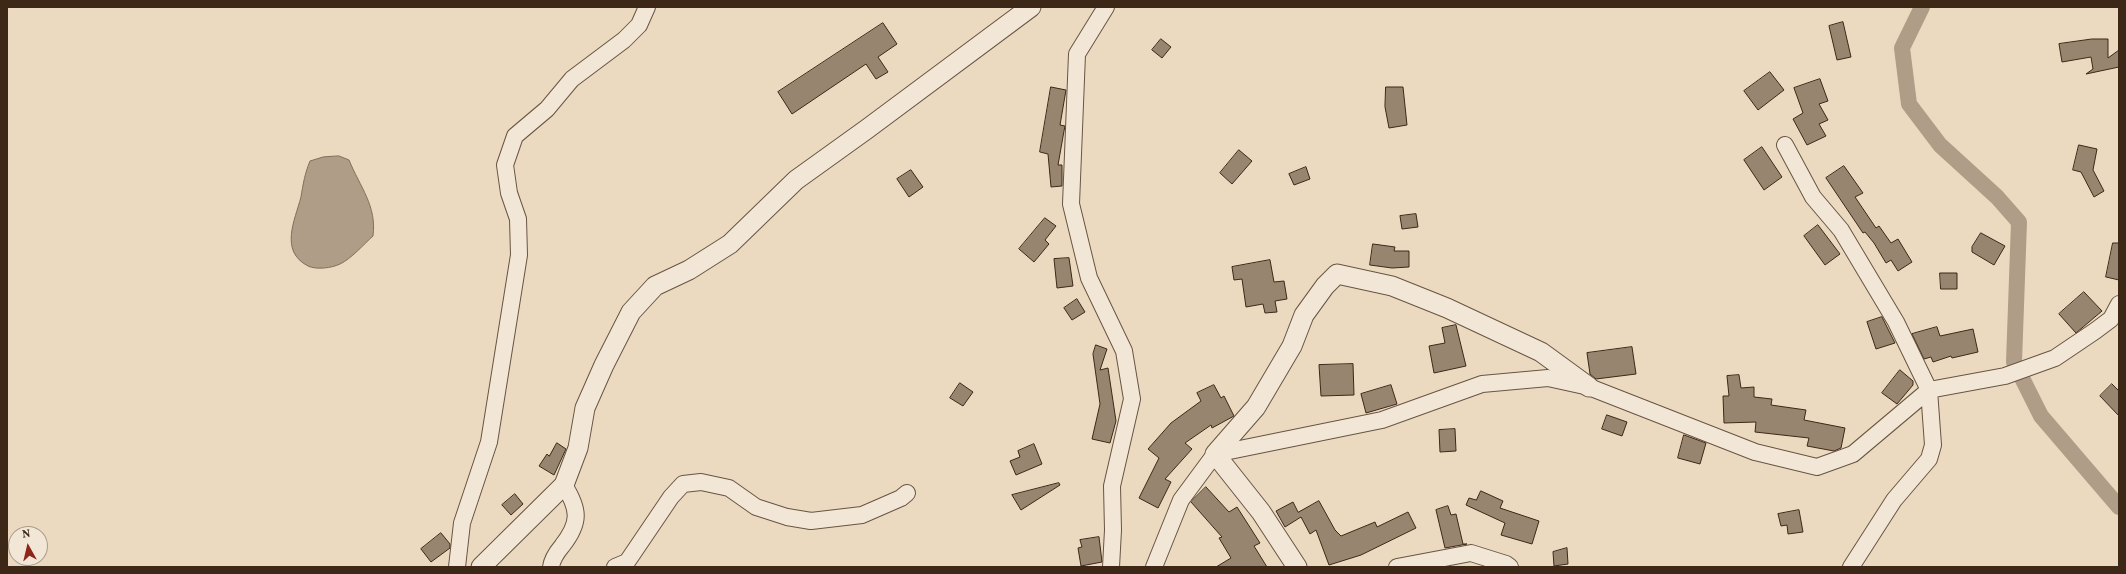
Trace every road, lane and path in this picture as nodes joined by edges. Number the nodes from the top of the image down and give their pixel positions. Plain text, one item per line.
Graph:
1 (647, 7) edge
2 (1031, 7) edge
3 (1106, 7) edge
4 (1785, 145) dead end
5 (2119, 304) edge
6 (1589, 387) junction
7 (1929, 390) junction
8 (1215, 454) junction
9 (564, 485) junction
10 (907, 493) dead end
11 (457, 567) edge
12 (481, 567) edge
13 (551, 567) edge
14 (615, 567) edge
15 (1111, 567) edge
16 (1154, 567) edge
17 (1297, 567) edge
18 (1397, 567) edge
19 (1510, 567) edge
20 (1851, 567) edge

1 - 11 street
2 - 9 street
3 - 15 street
4 - 7 street
5 - 7 street
6 - 7 street
6 - 8 street
6 - 8 street
7 - 20 street
8 - 16 street
8 - 17 street
9 - 12 street
9 - 13 street
10 - 14 street
18 - 19 street

